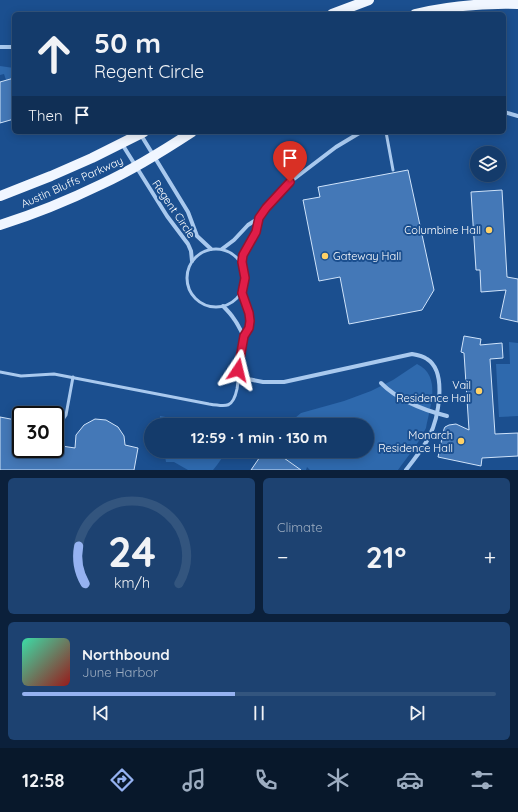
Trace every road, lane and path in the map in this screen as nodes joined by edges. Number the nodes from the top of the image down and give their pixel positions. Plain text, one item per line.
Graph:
1 (369, 0) edge
2 (518, 4) edge
3 (337, 12) edge
4 (425, 12) edge
5 (12, 46) dead end
6 (0, 47) edge
7 (506, 113) edge
8 (518, 116) edge
9 (140, 134) edge
10 (142, 134) edge
11 (189, 134) edge
12 (358, 134) edge
13 (386, 134) edge
14 (122, 144) junction
15 (153, 156) junction
16 (136, 167) junction
17 (393, 170) dead end
18 (0, 196) edge
19 (259, 218) junction
20 (0, 225) edge
21 (211, 249) junction
22 (222, 249) junction
23 (192, 261) junction
24 (242, 262) junction
25 (242, 293) junction
26 (223, 306) junction
27 (244, 336) junction
28 (238, 370) junction
29 (0, 372) edge
30 (73, 377) junction
31 (381, 383) dead end
32 (437, 413) junction
33 (447, 416) dead end
34 (64, 418) edge
35 (406, 470) edge

1 - 3 main road
2 - 4 main road
5 - 6 street
7 - 8 street
9 - 14 main road, Austin Bluffs Parkway
10 - 15 street, Regent Circle
11 - 15 main road, Austin Bluffs Parkway
12 - 19 street
13 - 17 lane
14 - 16 street, Regent Circle
14 - 18 main road, Austin Bluffs Parkway
15 - 16 main road, Austin Bluffs Parkway
15 - 21 street, Regent Circle
16 - 20 main road, Austin Bluffs Parkway
16 - 23 street, Regent Circle
19 - 22 street
19 - 24 street
21 - 22 lane
21 - 23 lane
22 - 24 lane
23 - 26 lane, Regent Circle
24 - 25 lane
25 - 26 lane
25 - 27 street
26 - 27 street
27 - 28 street
28 - 30 lane
28 - 32 street
29 - 30 lane
30 - 34 lane
31 - 32 street
32 - 33 street
32 - 35 street

